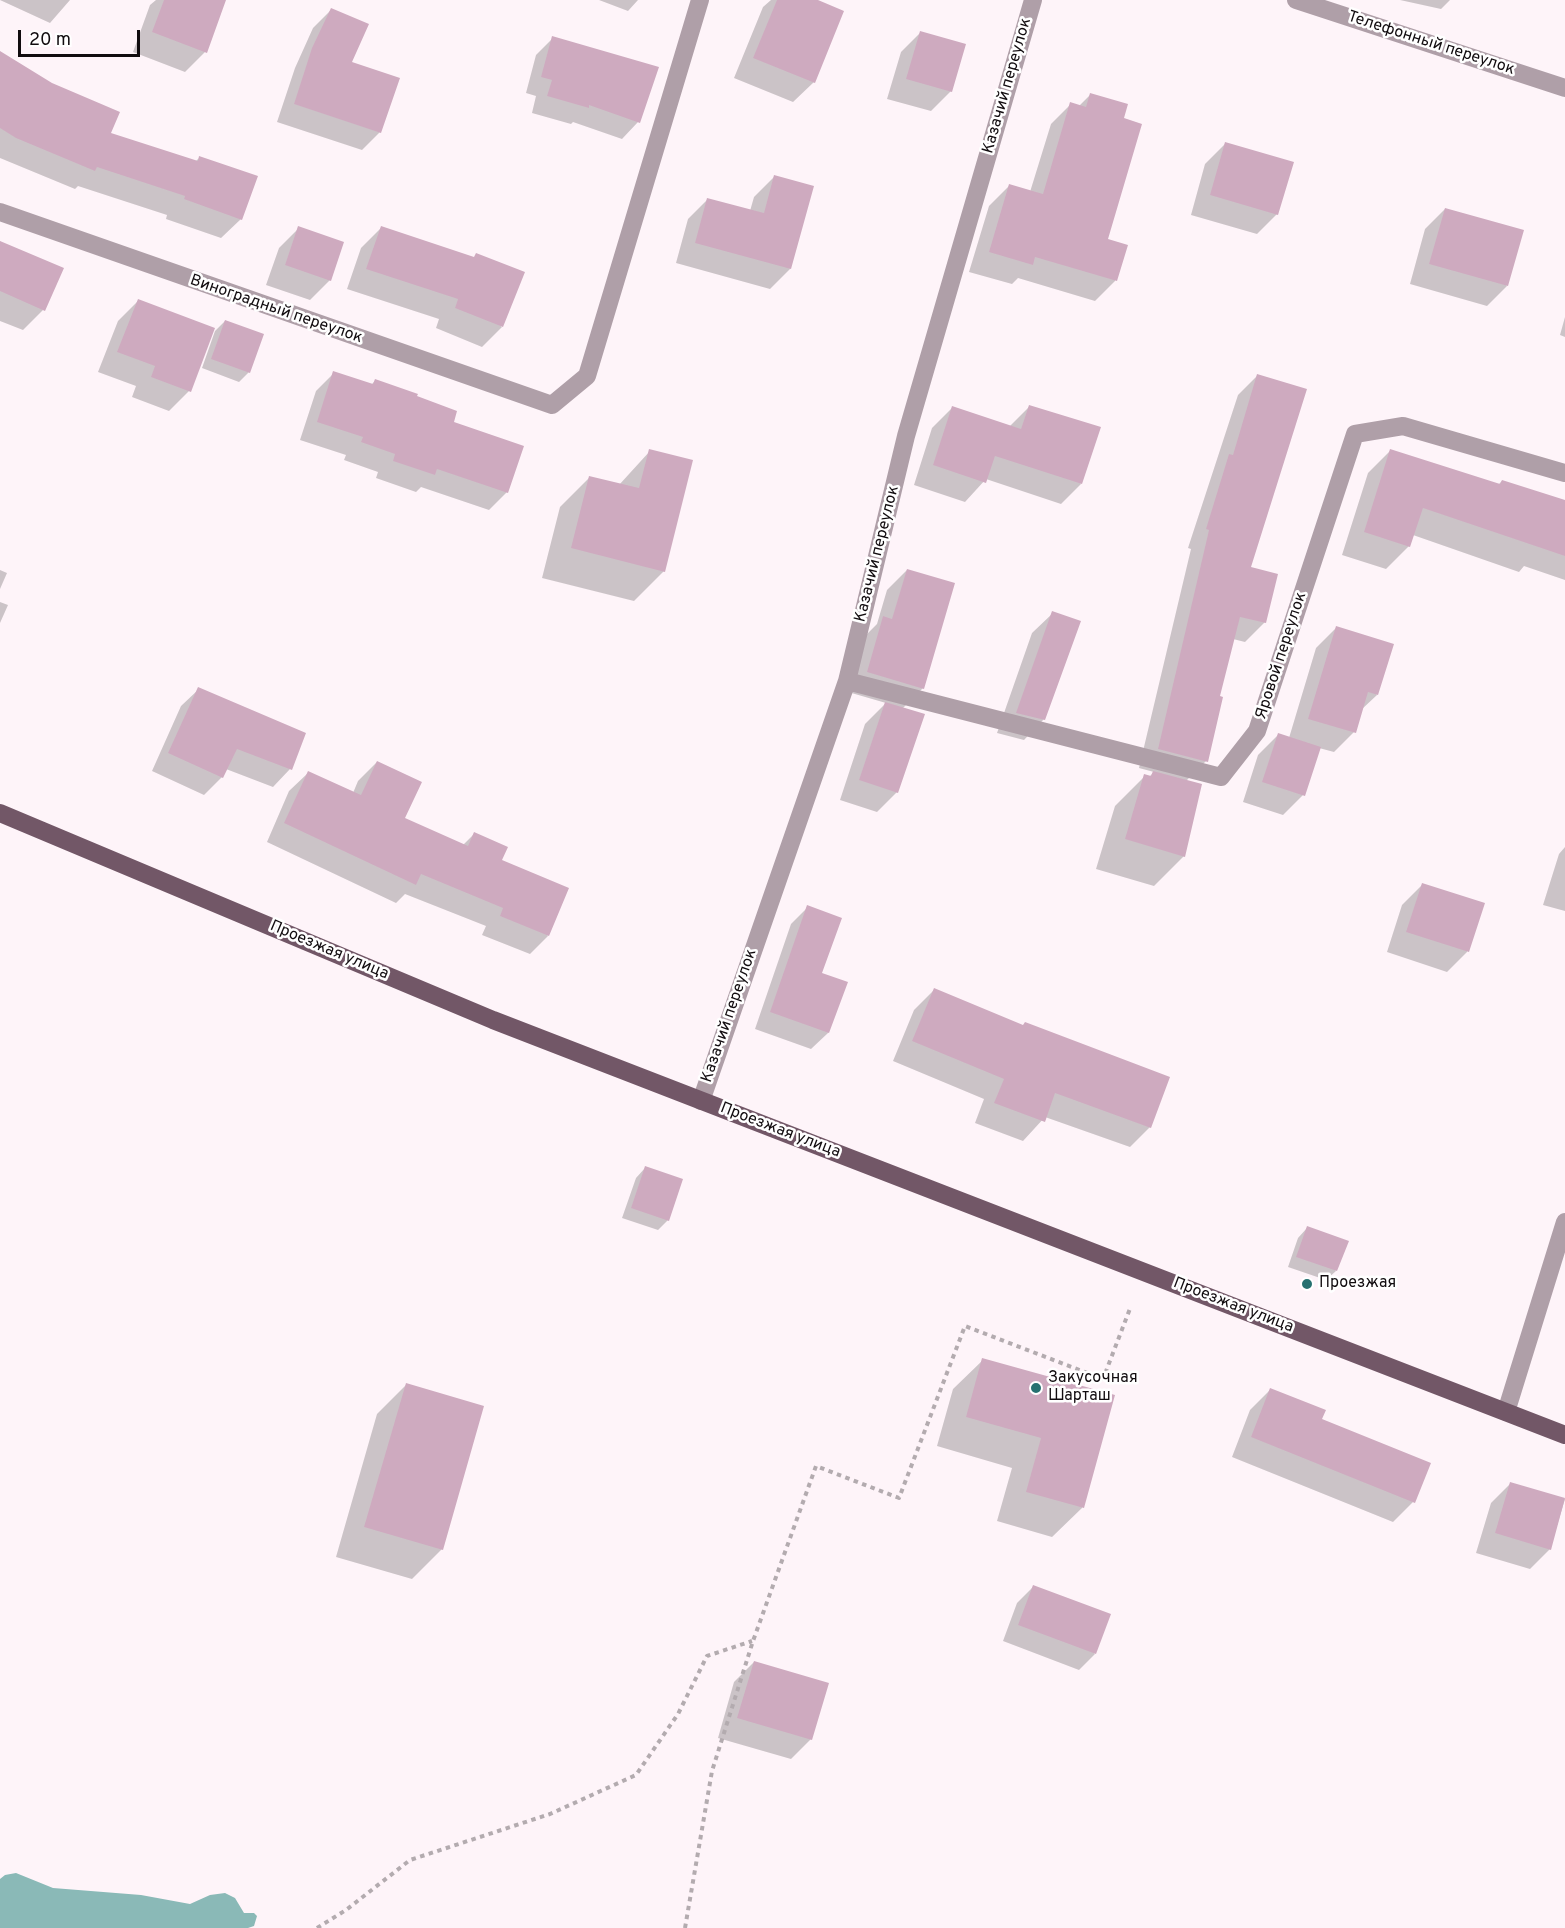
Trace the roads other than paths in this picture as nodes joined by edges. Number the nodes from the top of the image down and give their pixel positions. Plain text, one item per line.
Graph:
1 (700, 0) edge
2 (1033, 0) edge
3 (1296, 0) edge
4 (1565, 88) edge
5 (0, 212) edge
6 (1565, 473) edge
7 (847, 681) junction
8 (0, 813) edge
9 (701, 1101) junction
10 (1565, 1222) edge
11 (1506, 1412) junction
12 (1565, 1435) edge

1 - 5 street, Виноградный переулок
2 - 7 street, Казачий переулок
3 - 4 street, Телефонный переулок
6 - 7 street, Яровой переулок
7 - 9 street, Казачий переулок
8 - 9 main road, Проезжая улица
9 - 11 main road, Проезжая улица
10 - 11 street
11 - 12 main road, Проезжая улица

